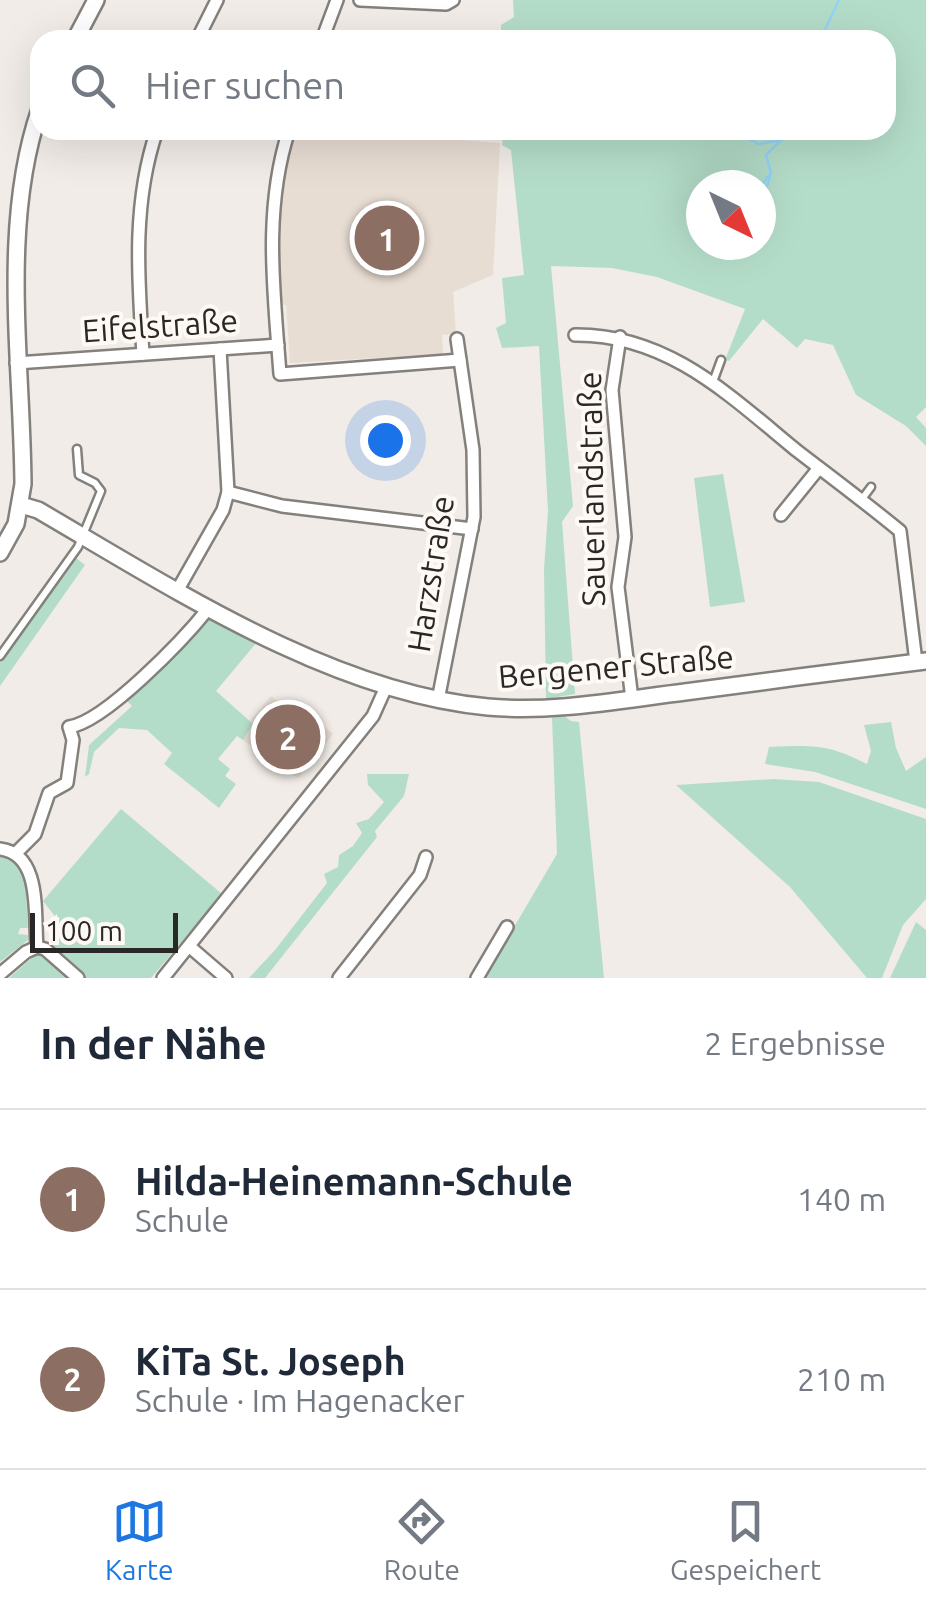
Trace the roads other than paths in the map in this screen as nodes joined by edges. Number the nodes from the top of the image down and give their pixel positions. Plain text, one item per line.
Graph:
1 (96, 0) edge
2 (217, 0) edge
3 (337, 0) edge
4 (360, 0) edge
5 (453, 0) edge
6 (80, 30) edge
7 (202, 30) edge
8 (326, 30) edge
9 (30, 129) edge
10 (153, 140) edge
11 (286, 140) edge
12 (575, 334) dead end
13 (620, 337) junction
14 (458, 339) dead end
15 (278, 345) junction
16 (220, 349) junction
17 (143, 354) junction
18 (460, 360) junction
19 (721, 360) dead end
20 (16, 363) junction
21 (712, 382) junction
22 (77, 449) dead end
23 (819, 468) junction
24 (871, 488) dead end
25 (228, 492) junction
26 (862, 500) junction
27 (21, 505) junction
28 (892, 505) dead end
29 (781, 515) dead end
30 (883, 517) junction
31 (472, 529) junction
32 (82, 536) junction
33 (0, 553) edge
34 (177, 591) junction
35 (208, 609) junction
36 (0, 656) edge
37 (921, 661) edge
38 (386, 687) junction
39 (632, 699) junction
40 (438, 700) junction
41 (0, 850) edge
42 (16, 853) junction
43 (426, 857) dead end
44 (508, 927) dead end
45 (36, 947) junction
46 (190, 947) junction
47 (0, 974) edge
48 (78, 978) edge
49 (164, 978) edge
50 (226, 978) edge
51 (338, 978) edge
52 (477, 978) edge

1 - 6 street
2 - 7 street
3 - 8 street
4 - 5 street
9 - 20 street
10 - 17 street
11 - 15 street
12 - 13 street
13 - 21 street
13 - 39 street, Sauerlandstraße
14 - 18 street, Harzstraße
15 - 16 street, Eifelstraße
15 - 18 street, Eifelstraße
16 - 17 street, Eifelstraße
16 - 25 street
17 - 20 street, Eifelstraße
18 - 31 street, Harzstraße
19 - 21 lane
20 - 27 street
21 - 23 street
22 - 32 lane
23 - 26 street
23 - 29 street
24 - 26 lane
25 - 31 street
25 - 34 street
26 - 30 street
27 - 32 street, Bergener Straße
27 - 33 street
28 - 30 lane
30 - 37 street
31 - 40 street, Harzstraße
32 - 34 street, Bergener Straße
32 - 36 lane
34 - 35 street, Bergener Straße
35 - 38 street, Bergener Straße
35 - 42 street
37 - 39 street, Bergener Straße
38 - 40 street, Bergener Straße
38 - 46 street
39 - 40 street, Bergener Straße
41 - 42 street
42 - 45 street
43 - 51 street
44 - 52 street
45 - 47 street
45 - 48 street
46 - 49 street
46 - 50 street

